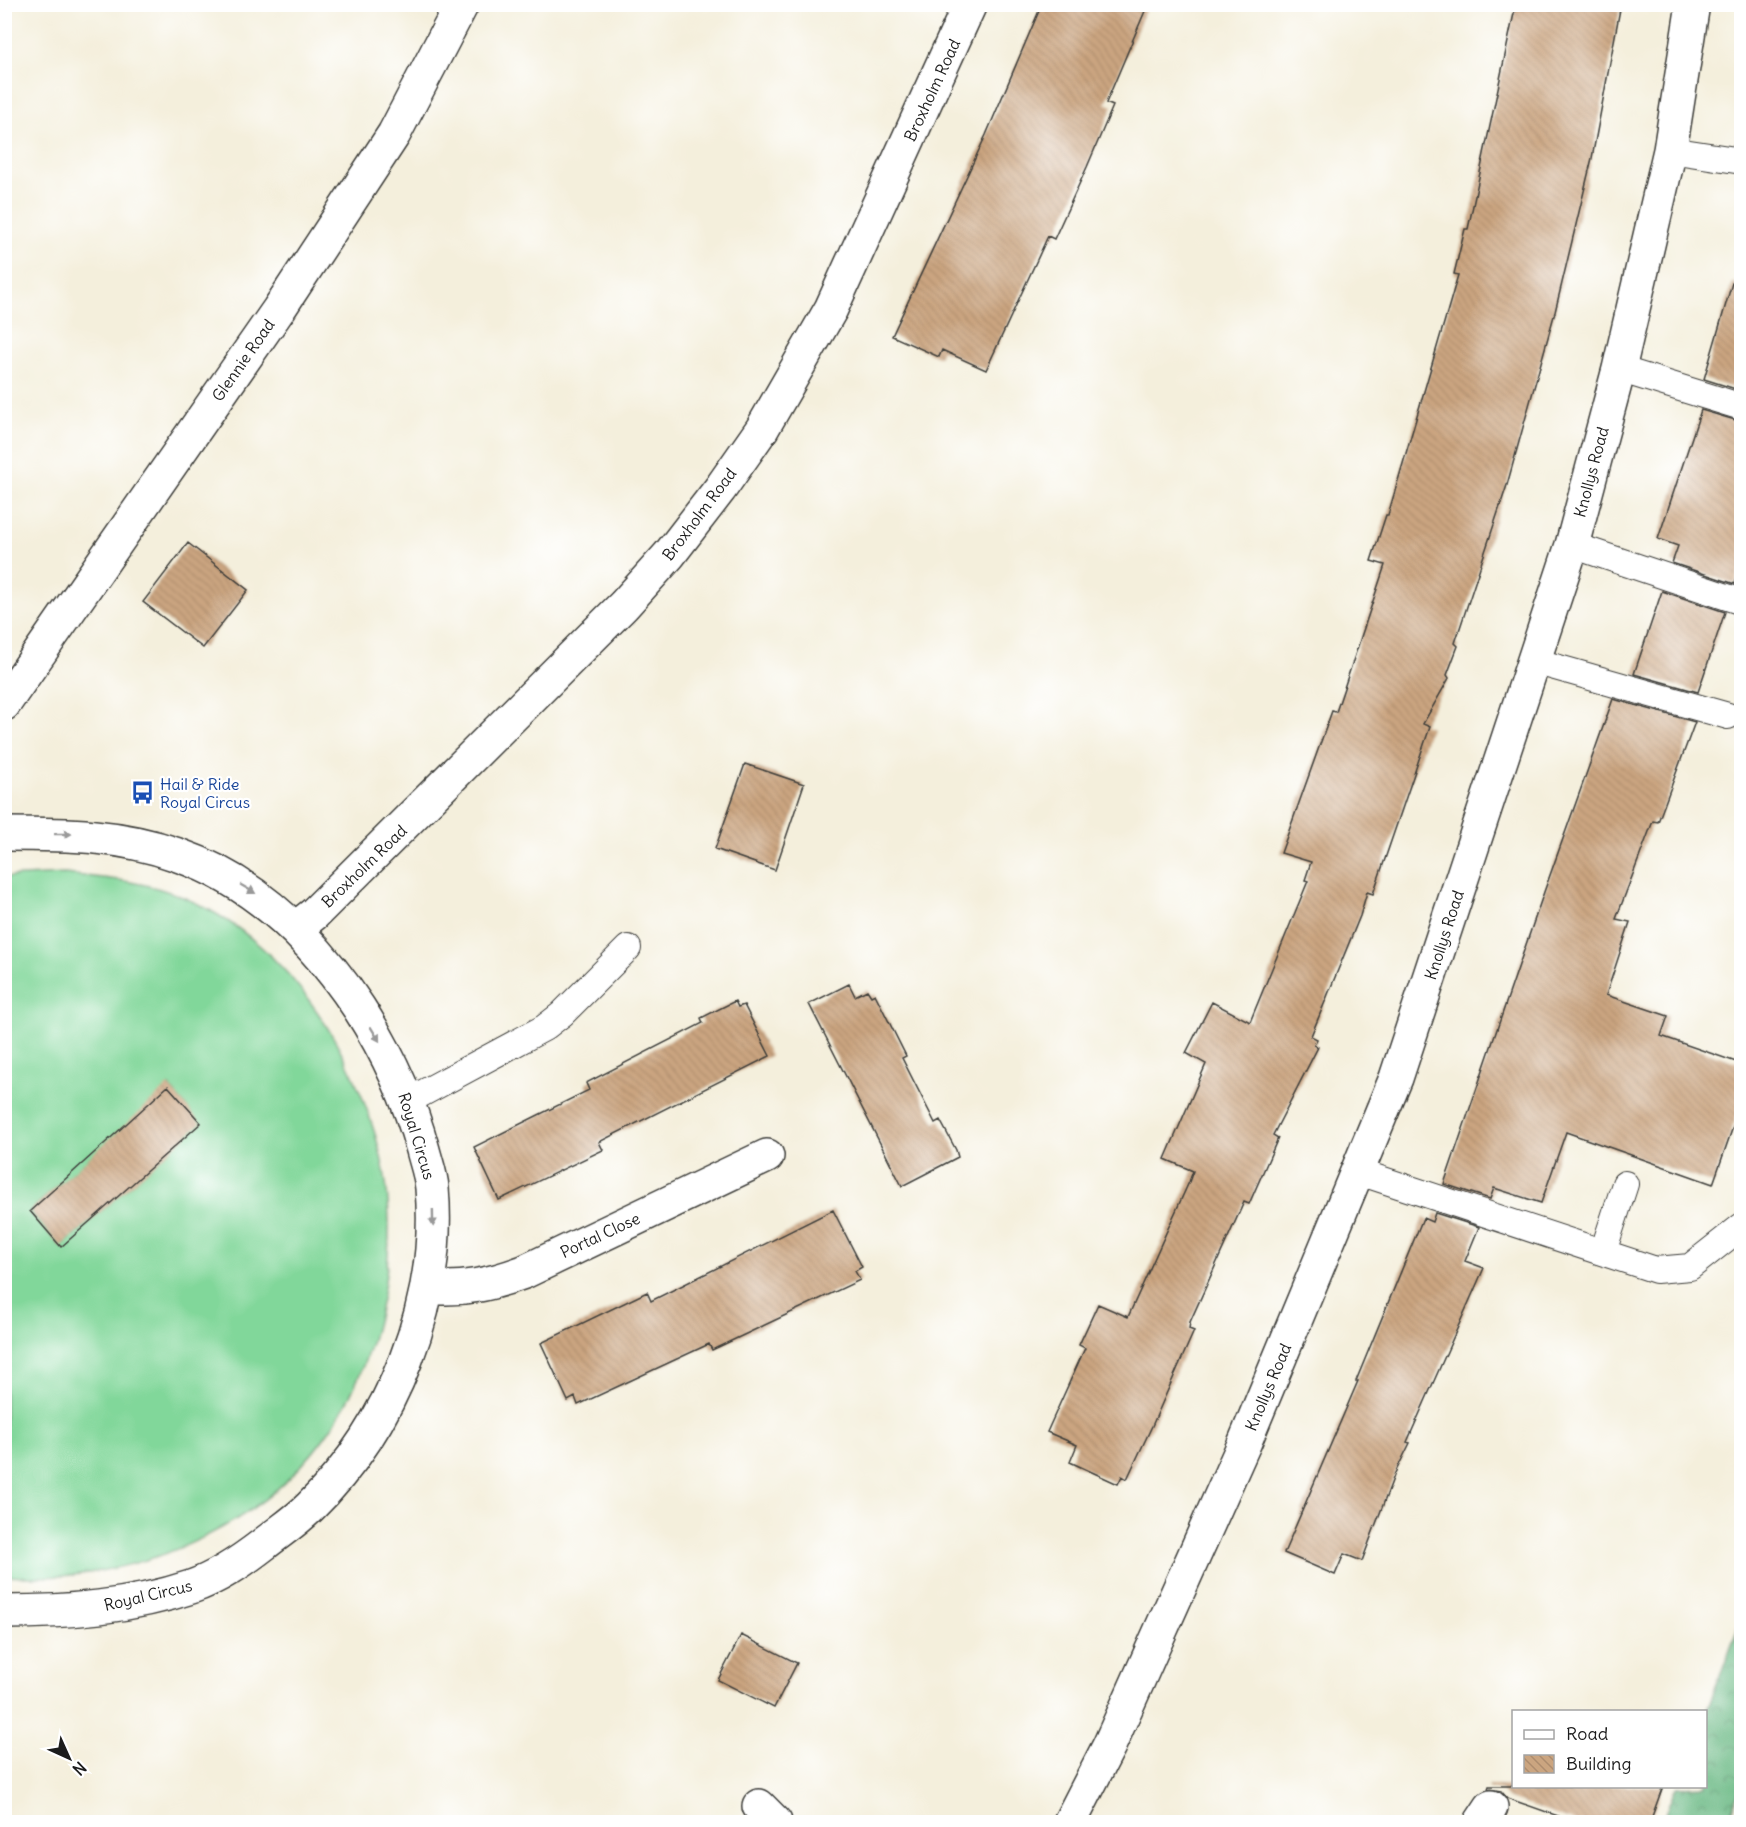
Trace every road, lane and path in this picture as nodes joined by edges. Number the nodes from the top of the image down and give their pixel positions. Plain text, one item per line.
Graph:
1 (462, 4) edge
2 (970, 4) edge
3 (1693, 4) edge
4 (1670, 150) junction
5 (1742, 161) edge
6 (1619, 369) junction
7 (1742, 407) edge
8 (1572, 544) junction
9 (1742, 602) edge
10 (1534, 661) junction
11 (4, 704) edge
12 (1728, 716) dead end
13 (4, 834) edge
14 (295, 929) junction
15 (628, 948) dead end
16 (408, 1101) junction
17 (767, 1156) dead end
18 (1359, 1172) junction
19 (1625, 1184) dead end
20 (1742, 1226) edge
21 (1603, 1252) junction
22 (427, 1287) junction
23 (4, 1612) edge
24 (1070, 1822) edge

1 - 11 street, Glennie Road
2 - 14 street, Broxholm Road
3 - 4 street, Knollys Road
4 - 5 lane
4 - 6 street, Knollys Road
6 - 7 lane
6 - 8 street, Knollys Road
8 - 9 lane
8 - 10 street, Knollys Road
10 - 12 lane
10 - 18 street, Knollys Road
13 -> 14 street, Royal Circus
14 -> 16 street, Royal Circus
15 - 16 lane
16 -> 22 street, Royal Circus
17 - 22 street, Portal Close
18 - 21 lane
18 - 24 street, Knollys Road
19 - 21 lane
20 - 21 lane
22 - 23 street, Royal Circus

